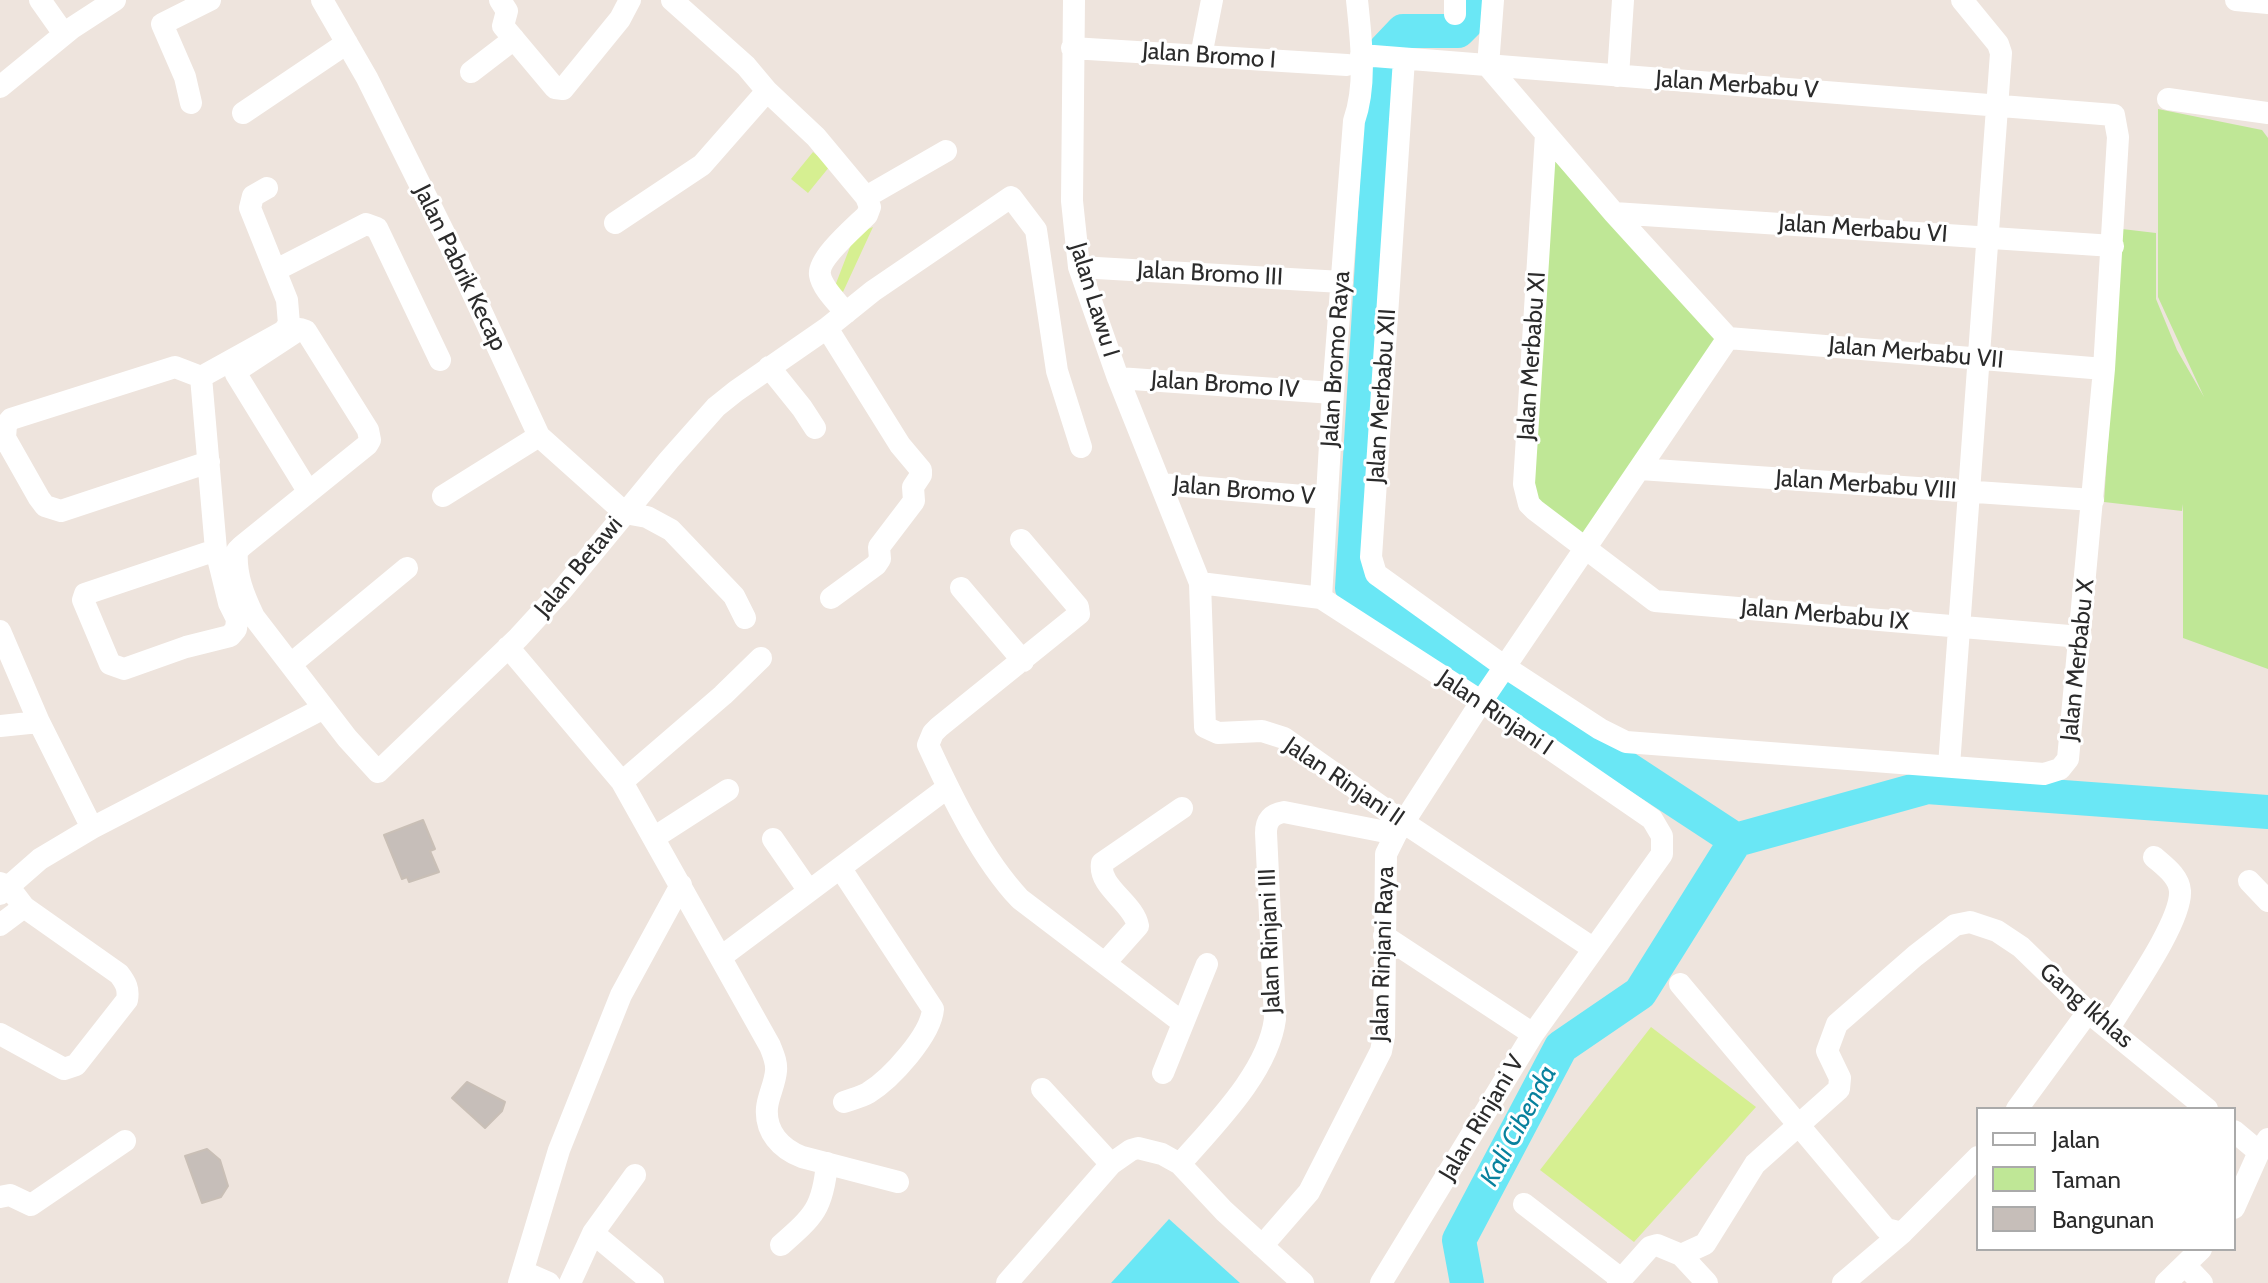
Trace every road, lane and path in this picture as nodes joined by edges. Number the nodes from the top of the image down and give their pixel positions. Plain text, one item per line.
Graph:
1 (40, 0) edge
2 (115, 0) edge
3 (210, 0) edge
4 (322, 0) edge
5 (500, 0) edge
6 (630, 0) edge
7 (672, 0) edge
8 (1074, 0) edge
9 (1212, 0) edge
10 (1343, 0) edge
11 (1357, 0) edge
12 (1493, 0) edge
13 (1623, 0) edge
14 (1962, 0) edge
15 (2236, 0) edge
16 (2268, 3) edge
17 (64, 34) junction
18 (514, 39) junction
19 (347, 43) junction
20 (1072, 48) junction
21 (1201, 56) junction
22 (1399, 58) junction
23 (1359, 59) junction
24 (1488, 66) junction
25 (471, 72) dead end
26 (1618, 76) junction
27 (0, 87) edge
28 (767, 91) junction
29 (2168, 99) dead end
30 (191, 103) dead end
31 (1996, 105) junction
32 (243, 113) dead end
33 (2268, 113) edge
34 (2114, 115) joint
35 (1546, 134) junction
36 (946, 151) dead end
37 (267, 188) dead end
38 (866, 197) junction
39 (1614, 213) junction
40 (615, 223) dead end
41 (1989, 237) junction
42 (2113, 246) junction
43 (1079, 267) junction
44 (276, 270) junction
45 (1342, 282) junction
46 (846, 313) junction
47 (827, 328) junction
48 (1728, 338) junction
49 (1977, 357) junction
50 (440, 360) dead end
51 (769, 367) junction
52 (2104, 369) junction
53 (201, 377) junction
54 (1118, 378) junction
55 (1333, 393) junction
56 (815, 428) dead end
57 (539, 436) junction
58 (3, 440) edge
59 (1081, 447) dead end
60 (209, 462) junction
61 (1640, 469) junction
62 (1161, 484) junction
63 (308, 491) junction
64 (1968, 492) junction
65 (443, 496) dead end
66 (1327, 498) junction
67 (2093, 500) junction
68 (625, 513) junction
69 (1021, 540) dead end
70 (1585, 549) junction
71 (216, 550) junction
72 (407, 568) dead end
73 (1200, 583) junction
74 (961, 588) dead end
75 (831, 598) dead end
76 (1321, 598) junction
77 (745, 618) dead end
78 (1958, 626) junction
79 (0, 631) edge
80 (2081, 637) junction
81 (508, 647) junction
82 (761, 658) dead end
83 (1023, 661) junction
84 (291, 664) junction
85 (1503, 671) junction
86 (1484, 698) junction
87 (324, 708) junction
88 (39, 722) junction
89 (0, 726) edge
90 (1949, 766) junction
91 (622, 782) junction
92 (947, 788) junction
93 (728, 790) dead end
94 (1182, 808) dead end
95 (92, 828) junction
96 (1400, 828) junction
97 (1662, 836) joint
98 (655, 837) junction
99 (773, 839) dead end
100 (2154, 857) dead end
101 (841, 869) junction
102 (2249, 881) dead end
103 (681, 885) junction
104 (3, 888) edge
105 (809, 891) junction
106 (2268, 901) edge
107 (24, 907) junction
108 (0, 925) edge
109 (1384, 936) junction
110 (1594, 949) junction
111 (721, 957) junction
112 (1105, 963) junction
113 (1207, 964) dead end
114 (1680, 984) dead end
115 (2088, 1012) junction
116 (1183, 1023) junction
117 (2109, 1028) junction
118 (1, 1034) edge
119 (1533, 1034) junction
120 (1163, 1073) dead end
121 (1042, 1089) dead end
122 (844, 1102) dead end
123 (2018, 1107) edge
124 (2205, 1107) edge
125 (1797, 1124) junction
126 (2236, 1132) edge
127 (125, 1141) dead end
128 (2264, 1145) edge
129 (1976, 1159) edge
130 (827, 1163) junction
131 (1111, 1164) junction
132 (1180, 1164) junction
133 (635, 1175) dead end
134 (898, 1182) dead end
135 (0, 1197) edge
136 (1524, 1204) dead end
137 (2236, 1204) edge
138 (593, 1233) junction
139 (1902, 1233) junction
140 (781, 1245) dead end
141 (1262, 1246) junction
142 (1681, 1255) junction
143 (2193, 1257) edge
144 (522, 1278) edge
145 (1620, 1281) edge
146 (1701, 1281) edge
147 (549, 1283) edge
148 (570, 1283) edge
149 (653, 1283) edge
150 (1007, 1283) edge
151 (1303, 1283) edge
152 (1381, 1283) edge
153 (1843, 1283) edge
154 (2166, 1283) edge
155 (2202, 1283) edge

1 - 17 street
2 - 17 street
3 - 30 street
4 - 19 street, Jalan Pabrik Kecap
5 - 18 street
6 - 18 street
7 - 28 street
8 - 20 street, Jalan Lawu I
9 - 21 street
10 - 23 street, Jalan Bromo Raya
11 - 23 street, Jalan Bromo Raya
12 - 24 street
13 - 26 street
14 - 31 street
15 - 16 street
17 - 27 street
18 - 25 street
19 - 32 street
19 - 57 street, Jalan Pabrik Kecap
20 - 21 street, Jalan Bromo I
20 - 43 street, Jalan Lawu I
21 - 23 street, Jalan Bromo I
22 - 23 street, Jalan Merbabu V
22 - 24 street, Jalan Merbabu V
22 - 85 street, Jalan Merbabu XII
23 - 45 street, Jalan Bromo Raya
24 - 26 street, Jalan Merbabu V
24 - 35 street
26 - 31 street, Jalan Merbabu V
28 - 38 street
28 - 40 street
29 - 33 street
31 - 34 street, Jalan Merbabu V
31 - 41 street
34 - 42 street, Jalan Merbabu X
35 - 39 street
35 - 70 street, Jalan Merbabu XI
36 - 38 street
37 - 44 street
38 - 46 street
39 - 41 street, Jalan Merbabu VI
39 - 48 street
41 - 42 street, Jalan Merbabu VI
41 - 49 street
42 - 52 street, Jalan Merbabu X
43 - 45 street, Jalan Bromo III
43 - 54 street, Jalan Lawu I
44 - 50 street
44 - 53 street
45 - 55 street, Jalan Bromo Raya
46 - 47 street, Jalan Betawi
46 - 59 street, Jalan Betawi
47 - 51 street, Jalan Betawi
47 - 75 street
48 - 49 street, Jalan Merbabu VII
48 - 61 street, Jalan Rinjani Raya
49 - 52 street, Jalan Merbabu VII
49 - 64 street
51 - 56 street
51 - 68 street, Jalan Betawi
52 - 67 street, Jalan Merbabu X
53 - 58 street
53 - 60 street
54 - 55 street, Jalan Bromo IV
54 - 62 street, Jalan Lawu I
55 - 66 street, Jalan Bromo Raya
57 - 65 street
57 - 68 street, Jalan Pabrik Kecap
58 - 60 street
60 - 71 street
61 - 64 street, Jalan Merbabu VIII
61 - 70 street, Jalan Rinjani Raya
62 - 66 street, Jalan Bromo V
62 - 73 street, Jalan Lawu I
63 - 63 street, Jalan Betawi
63 - 84 street, Jalan Betawi
64 - 67 street, Jalan Merbabu VIII
64 - 78 street
66 - 76 street, Jalan Bromo Raya
67 - 80 street, Jalan Merbabu X
68 - 77 street
68 - 81 street, Jalan Betawi
69 - 83 street
70 - 78 street, Jalan Merbabu IX
70 - 85 street, Jalan Rinjani Raya
71 - 71 street
72 - 84 street
73 - 76 street
73 - 96 street, Jalan Rinjani II
74 - 83 street
76 - 86 street, Jalan Rinjani I
78 - 80 street, Jalan Merbabu IX
78 - 90 street
79 - 88 street
80 - 90 street, Jalan Merbabu X
81 - 87 street, Jalan Betawi
81 - 91 street
82 - 91 street
83 - 92 street
84 - 87 street, Jalan Betawi
85 - 86 street, Jalan Rinjani Raya
85 - 90 street, Jalan Merbabu X
86 - 96 street, Jalan Rinjani Raya
86 - 97 street, Jalan Rinjani I
87 - 95 street
88 - 89 street
88 - 95 street
91 - 98 street
92 - 101 street
92 - 112 street
93 - 98 street
94 - 112 street
95 - 104 street
96 - 109 street, Jalan Rinjani Raya
96 - 110 street, Jalan Rinjani II
96 - 132 street, Jalan Rinjani III
97 - 110 street, Jalan Rinjani V
98 - 103 street
99 - 105 street
100 - 117 street
101 - 105 street
101 - 122 street
102 - 106 street
103 - 111 street
103 - 144 street
104 - 107 street
105 - 111 street
107 - 108 street
107 - 118 street
109 - 119 street
109 - 141 street, Jalan Rinjani Raya
110 - 119 street, Jalan Rinjani V
111 - 130 street
112 - 116 street
113 - 116 street
114 - 125 street
115 - 117 street, Gang Ikhlas
115 - 123 street
115 - 125 street, Gang Ikhlas
116 - 120 street
117 - 124 street, Gang Ikhlas
119 - 152 street, Jalan Rinjani V
121 - 131 street
125 - 139 street
125 - 142 street
126 - 128 street
127 - 135 street
128 - 137 street
129 - 139 street
130 - 134 street
130 - 140 street
131 - 132 street
131 - 150 street
132 - 141 street
133 - 138 street
136 - 145 street
138 - 148 street
138 - 149 street
139 - 153 street
141 - 151 street
142 - 145 street
142 - 146 street
143 - 154 street
143 - 155 street
144 - 147 street

